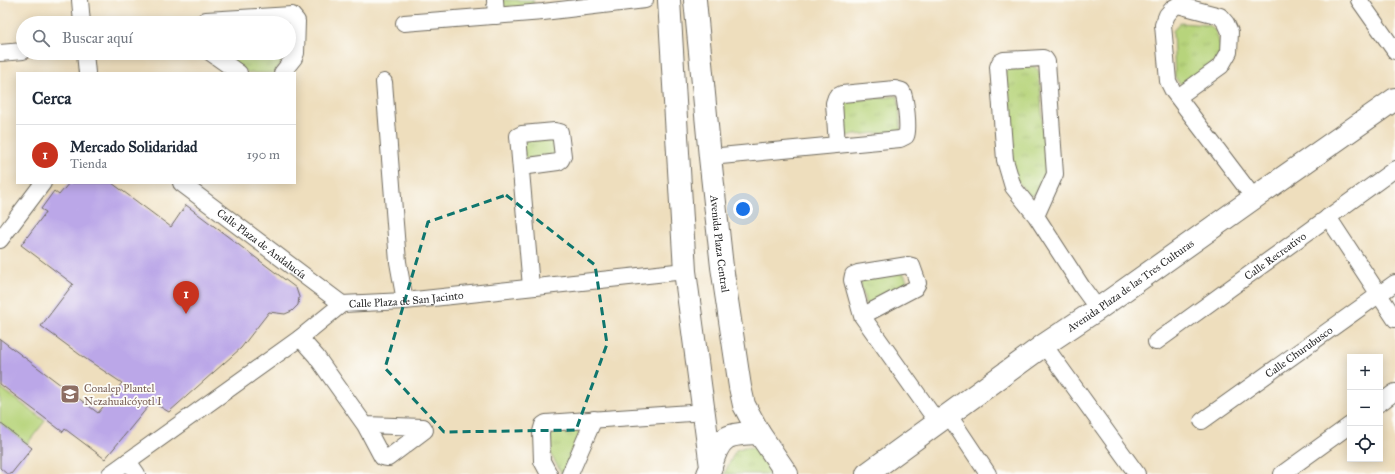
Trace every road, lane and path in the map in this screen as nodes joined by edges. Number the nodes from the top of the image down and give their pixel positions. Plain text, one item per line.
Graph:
1 (80, 0) edge
2 (645, 0) edge
3 (669, 0) edge
4 (695, 0) edge
5 (1359, 0) edge
6 (542, 6) edge
7 (495, 8) edge
8 (81, 16) edge
9 (275, 16) edge
10 (293, 16) edge
11 (296, 20) edge
12 (404, 23) dead end
13 (16, 51) edge
14 (1395, 51) edge
15 (0, 52) edge
16 (296, 53) edge
17 (86, 60) edge
18 (221, 60) edge
19 (292, 60) edge
20 (87, 72) edge
21 (238, 72) edge
22 (283, 72) edge
23 (384, 82) dead end
24 (1178, 97) junction
25 (1395, 99) edge
26 (837, 145) junction
27 (710, 157) junction
28 (521, 166) dead end
29 (1395, 169) edge
30 (42, 184) edge
31 (190, 186) edge
32 (1254, 198) junction
33 (1036, 216) junction
34 (1328, 217) junction
35 (0, 240) edge
36 (685, 271) junction
37 (1395, 283) edge
38 (531, 287) junction
39 (1379, 295) junction
40 (404, 301) junction
41 (342, 304) junction
42 (1098, 309) junction
43 (862, 316) dead end
44 (1395, 319) edge
45 (300, 338) junction
46 (1156, 342) dead end
47 (1044, 345) junction
48 (1395, 392) edge
49 (1383, 401) edge
50 (704, 412) junction
51 (943, 418) junction
52 (594, 419) junction
53 (1202, 421) dead end
54 (365, 425) dead end
55 (1349, 426) edge
56 (759, 433) junction
57 (133, 468) edge
58 (709, 470) edge
59 (110, 474) edge
60 (550, 474) edge
61 (570, 474) edge
62 (787, 474) edge
63 (867, 474) edge
64 (988, 474) edge
65 (1137, 474) edge
66 (1282, 474) edge

1 - 8 street
2 - 6 street
3 - 36 street
4 - 27 street, Avenida Plaza Central
5 - 14 street
6 - 7 street
7 - 12 street
9 - 10 street
11 - 16 street
13 - 15 street
17 - 20 street
18 - 21 street
19 - 22 street
23 - 40 street
24 - 24 street
24 - 32 street
25 - 32 street, Avenida Plaza de las Tres Culturas
26 - 26 street
26 - 27 street
27 - 56 street, Avenida Plaza Central
28 - 38 street
29 - 34 street, Calle Recreativo
30 - 35 street
31 - 41 street, Calle Plaza de Andalucía
32 - 42 street, Avenida Plaza de las Tres Culturas
33 - 33 street
33 - 42 street
34 - 39 street
34 - 46 street, Calle Recreativo
36 - 38 street, Calle Plaza de San Jacinto
36 - 50 street
37 - 39 street, Calle Churubusco
38 - 40 street, Calle Plaza de San Jacinto
39 - 44 street
39 - 53 street, Calle Churubusco
40 - 41 street, Calle Plaza de San Jacinto
41 - 45 street, Calle Plaza de San Jacinto
42 - 47 street, Avenida Plaza de las Tres Culturas
43 - 51 street
45 - 54 street
45 - 57 street, Calle Plaza de San Jacinto
47 - 51 street, Avenida Plaza de las Tres Culturas
47 - 65 street
48 - 49 street
50 - 52 street
50 - 58 street
51 - 63 street, Avenida Plaza de las Tres Culturas
51 - 64 street
52 - 60 street
52 - 61 street
55 - 66 street
56 - 58 street
56 - 62 street, Avenida Plaza Central
57 - 59 street, Calle Plaza de San Jacinto

